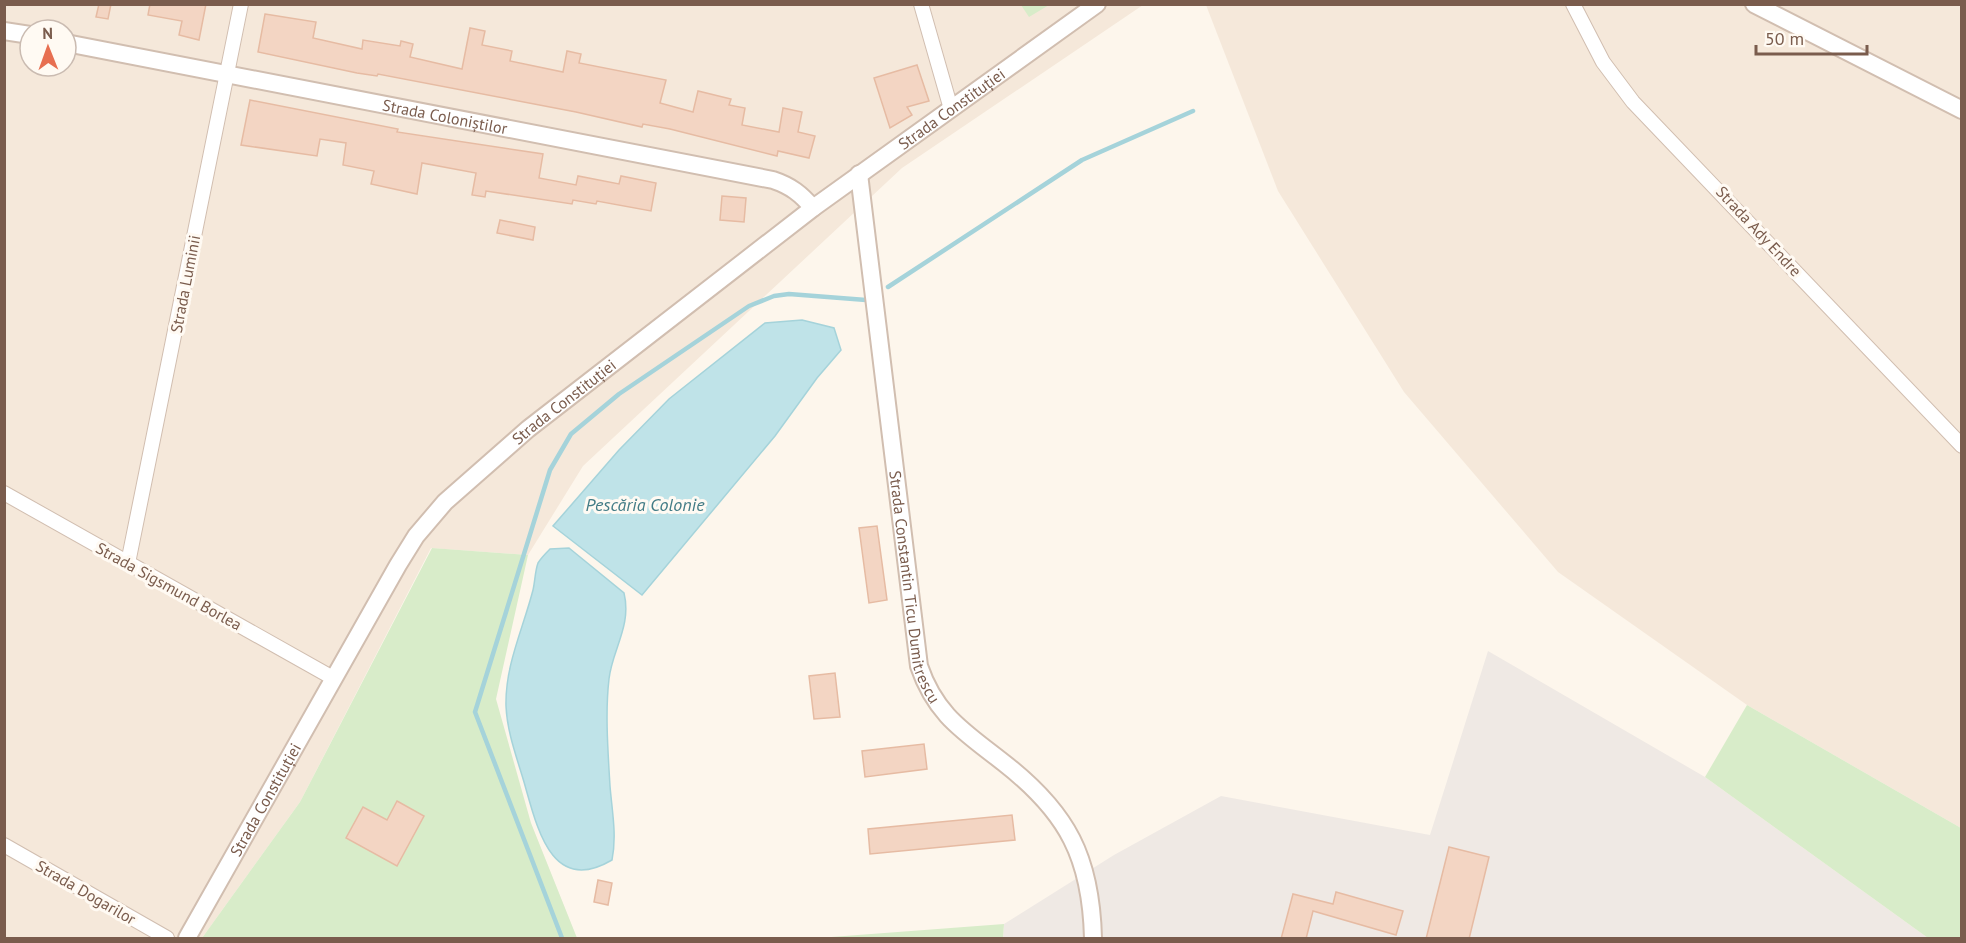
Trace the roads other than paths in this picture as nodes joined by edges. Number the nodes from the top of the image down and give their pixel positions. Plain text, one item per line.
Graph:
1 (242, 4) edge
2 (921, 4) edge
3 (1096, 4) edge
4 (1573, 4) edge
5 (1754, 4) edge
6 (78, 44) edge
7 (227, 74) junction
8 (951, 109) junction
9 (1962, 110) edge
10 (859, 174) junction
11 (813, 208) junction
12 (1962, 446) edge
13 (4, 493) edge
14 (128, 563) junction
15 (333, 678) junction
16 (4, 845) edge
17 (167, 939) edge
18 (187, 939) edge
19 (1093, 939) edge

1 - 7 street, Strada Luminii
2 - 8 street
3 - 8 street, Strada Constituției
4 - 12 street, Strada Ady Endre
5 - 9 street
6 - 7 street, Strada Coloniștilor
7 - 11 street, Strada Coloniștilor
7 - 14 street, Strada Luminii
8 - 10 street, Strada Constituției
10 - 11 street, Strada Constituției
10 - 19 street, Strada Constantin Ticu Dumitrescu
11 - 15 street, Strada Constituției
13 - 14 street, Strada Sigsmund Borlea
14 - 15 street, Strada Sigsmund Borlea
15 - 18 street, Strada Constituției
16 - 17 street, Strada Dogarilor

